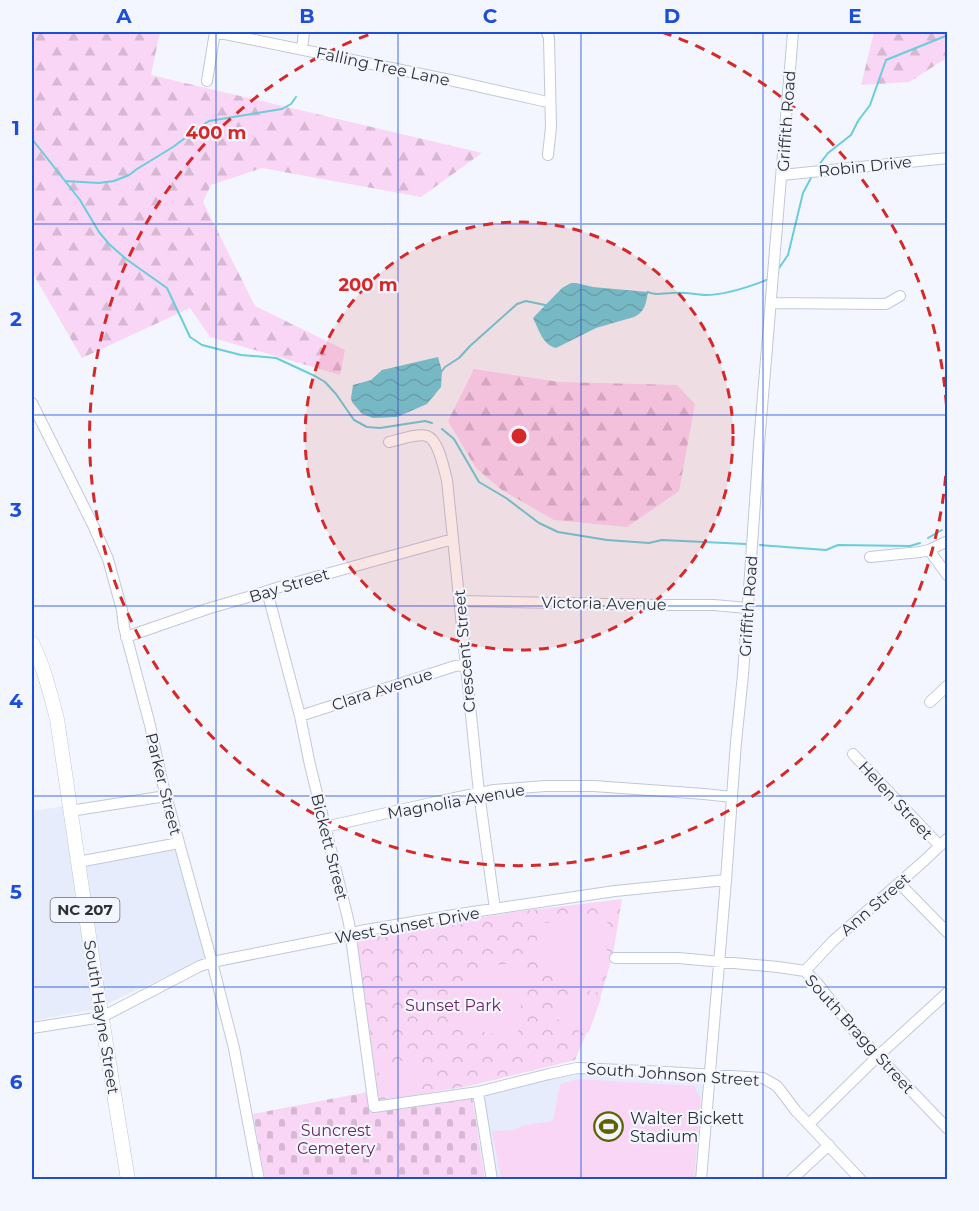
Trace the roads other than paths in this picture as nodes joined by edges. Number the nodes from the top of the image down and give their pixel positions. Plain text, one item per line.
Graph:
1 (215, 32) edge
2 (304, 32) edge
3 (548, 32) edge
4 (793, 32) edge
5 (302, 49) junction
6 (207, 81) dead end
7 (550, 102) junction
8 (548, 155) dead end
9 (948, 158) edge
10 (782, 175) junction
11 (900, 296) dead end
12 (771, 303) junction
13 (32, 403) edge
14 (389, 442) dead end
15 (453, 539) junction
16 (948, 541) edge
17 (929, 550) junction
18 (870, 557) dead end
19 (948, 576) edge
20 (267, 591) junction
21 (459, 601) junction
22 (747, 608) junction
23 (126, 637) junction
24 (32, 643) edge
25 (465, 665) junction
26 (948, 685) edge
27 (930, 702) dead end
28 (300, 716) junction
29 (852, 754) dead end
30 (479, 793) junction
31 (166, 796) junction
32 (732, 797) junction
33 (70, 811) junction
34 (325, 826) junction
35 (944, 842) edge
36 (179, 843) junction
37 (78, 862) junction
38 (726, 880) junction
39 (899, 883) junction
40 (495, 909) junction
41 (350, 933) junction
42 (948, 933) edge
43 (615, 958) dead end
44 (212, 962) junction
45 (720, 963) junction
46 (805, 971) junction
47 (948, 992) edge
48 (102, 1017) junction
49 (32, 1028) edge
50 (878, 1056) junction
51 (711, 1074) junction
52 (478, 1092) junction
53 (374, 1107) joint
54 (809, 1124) junction
55 (948, 1129) edge
56 (829, 1145) junction
57 (128, 1179) edge
58 (259, 1179) edge
59 (492, 1179) edge
60 (701, 1179) edge
61 (791, 1179) edge
62 (861, 1179) edge

1 - 5 street, Falling Tree Lane
1 - 6 street
2 - 5 street
3 - 7 street
4 - 10 street, Griffith Road
5 - 7 street, Falling Tree Lane
7 - 8 street
9 - 10 street, Robin Drive
10 - 12 street, Griffith Road
11 - 12 street
12 - 22 street, Griffith Road
13 - 23 street, Parker Street
14 - 15 street, Crescent Street
15 - 20 street, Bay Street
15 - 21 street, Crescent Street
16 - 17 street
17 - 18 street
17 - 19 street
20 - 23 street, Bay Street
20 - 28 street, Bickett Street
21 - 22 street, Victoria Avenue
21 - 25 street, Crescent Street
22 - 32 street, Griffith Road
23 - 31 street, Parker Street
24 - 33 main road, South Hayne Street / NC 207
25 - 28 street, Clara Avenue
25 - 30 street, Crescent Street
26 - 27 street
28 - 34 street, Bickett Street
29 - 35 street, Helen Street
30 - 32 street, Magnolia Avenue
30 - 34 street, Magnolia Avenue
30 - 40 street, Crescent Street
31 - 33 street
31 - 36 street, Parker Street
32 - 38 street, Griffith Road
33 - 37 main road, South Hayne Street / NC 207
34 - 41 street, Bickett Street
35 - 39 street, Ann Street
36 - 37 street
36 - 44 street, Parker Street
37 - 48 main road, South Hayne Street / NC 207
38 - 40 street, West Sunset Drive
38 - 45 street, Griffith Road
39 - 42 street
39 - 46 street, Ann Street
40 - 41 street, West Sunset Drive
41 - 44 street, West Sunset Drive
41 - 53 street, Bickett Street
43 - 45 street, South Bragg Street
44 - 48 street, West Sunset Drive
44 - 58 street, Parker Street
45 - 46 street, South Bragg Street
45 - 51 street, Griffith Road
46 - 50 street, South Bragg Street
47 - 50 street
48 - 49 street, West Sunset Drive
48 - 57 main road, South Hayne Street / NC 207
50 - 54 street
50 - 55 street, South Bragg Street
51 - 52 street, South Johnson Street
51 - 54 street, South Johnson Street
51 - 60 street, Griffith Road
52 - 53 street, South Johnson Street
52 - 59 street
54 - 56 street, South Johnson Street
56 - 61 street
56 - 62 street, South Johnson Street

